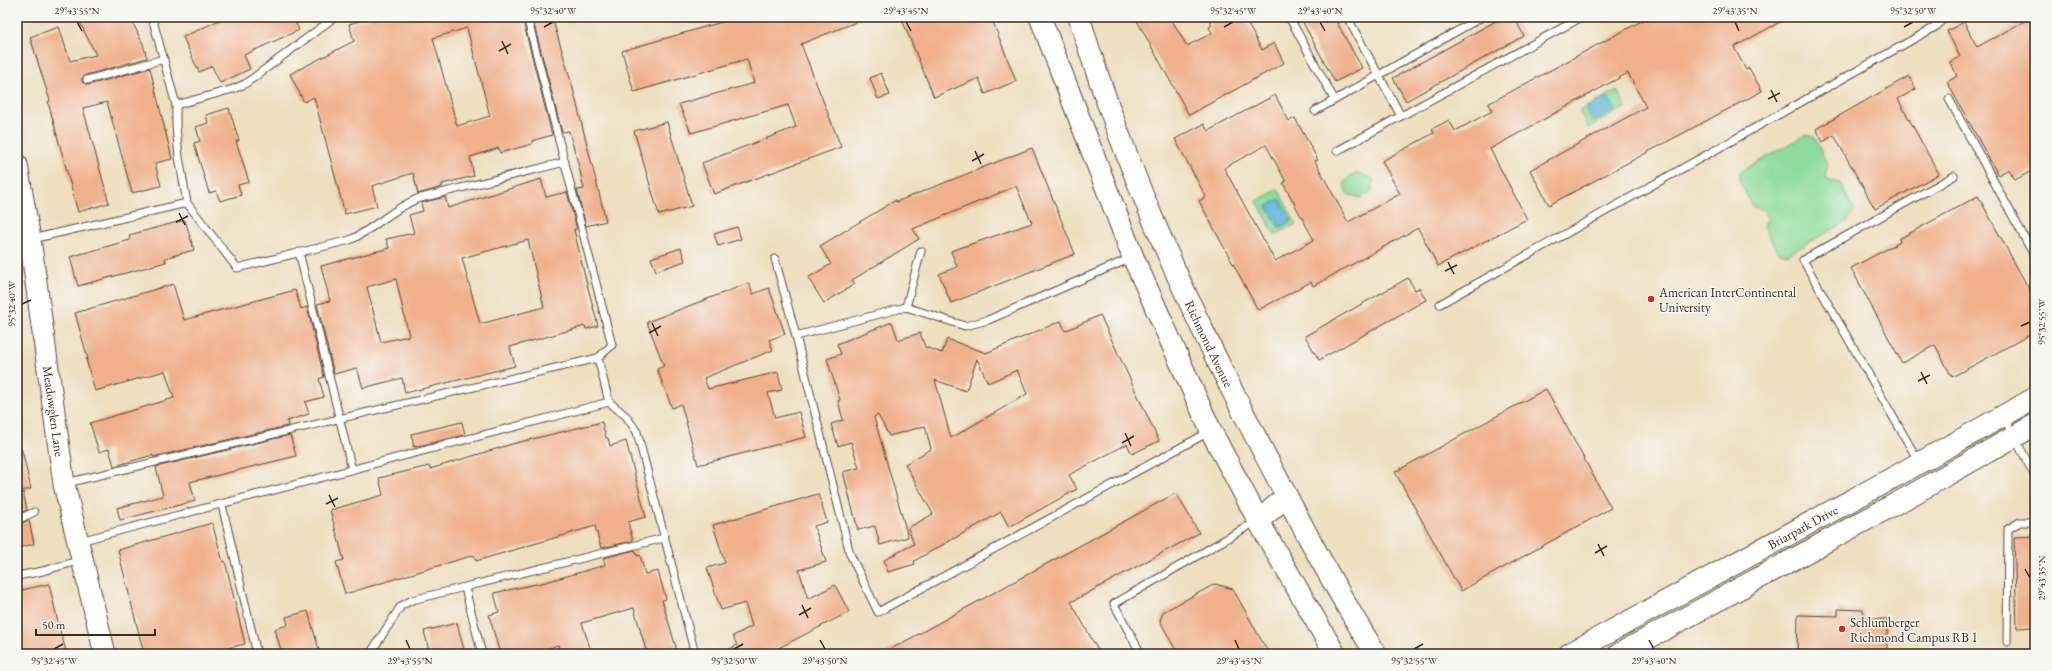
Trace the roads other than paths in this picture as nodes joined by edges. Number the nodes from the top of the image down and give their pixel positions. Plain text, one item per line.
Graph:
1 (152, 17) edge
2 (335, 17) edge
3 (527, 17) edge
4 (1040, 17) edge
5 (1079, 17) edge
6 (1289, 17) edge
7 (1347, 17) edge
8 (1482, 17) edge
9 (1582, 17) edge
10 (1944, 17) edge
11 (164, 59) junction
12 (1379, 74) junction
13 (87, 80) dead end
14 (1949, 99) dead end
15 (1334, 100) junction
16 (176, 105) junction
17 (1315, 110) dead end
18 (1401, 116) junction
19 (1337, 151) dead end
20 (565, 162) junction
21 (17, 165) edge
22 (1954, 176) dead end
23 (20, 195) edge
24 (187, 203) junction
25 (30, 239) junction
26 (1164, 245) junction
27 (921, 251) dead end
28 (298, 252) junction
29 (1133, 257) junction
30 (2035, 257) edge
31 (775, 259) dead end
32 (1440, 304) dead end
33 (906, 307) junction
34 (796, 336) junction
35 (598, 358) junction
36 (2035, 398) edge
37 (609, 402) junction
38 (2003, 416) junction
39 (339, 419) junction
40 (2035, 425) edge
41 (1211, 432) junction
42 (2014, 437) junction
43 (1919, 462) junction
44 (352, 470) junction
45 (2035, 476) edge
46 (64, 484) junction
47 (1287, 496) junction
48 (222, 505) junction
49 (34, 512) dead end
50 (17, 520) edge
51 (1258, 521) junction
52 (2035, 522) edge
53 (664, 538) junction
54 (79, 551) junction
55 (17, 576) edge
56 (465, 588) junction
57 (2007, 642) dead end
58 (105, 654) edge
59 (257, 654) edge
60 (370, 654) edge
61 (482, 654) edge
62 (694, 654) edge
63 (1141, 654) edge
64 (1335, 654) edge
65 (1376, 654) edge
66 (1569, 654) edge
67 (1619, 654) edge

1 - 11 lane
2 - 16 lane
3 - 20 lane
4 - 29 street
5 - 26 street, Richmond Avenue
6 - 15 lane
7 - 12 lane
8 - 12 lane
9 - 18 lane
10 - 32 lane
11 - 13 lane
11 - 16 lane
12 - 15 lane
12 - 18 lane
14 - 30 lane
15 - 17 lane
16 - 24 lane
18 - 19 lane
20 - 28 lane
20 - 35 lane
21 - 23 street, Meadowglen Lane
22 - 43 lane
23 - 25 street, Meadowglen Lane
24 - 25 lane
24 - 28 lane
25 - 46 street, Meadowglen Lane
26 - 29 street
26 - 47 street, Richmond Avenue
27 - 33 lane
28 - 39 lane
29 - 33 lane
29 - 41 street
31 - 34 lane
33 - 34 lane
34 - 41 lane
35 - 37 lane
35 - 39 lane
36 - 38 street, Briarpark Drive
37 - 44 lane
37 - 53 lane
38 - 42 lane
38 - 43 street, Briarpark Drive
39 - 44 lane
39 - 46 lane
40 - 42 street, Briarpark Drive
41 - 51 street
42 - 45 lane
42 - 67 street, Briarpark Drive
43 - 66 street, Briarpark Drive
44 - 48 lane
46 - 54 street, Meadowglen Lane
47 - 51 street
47 - 65 street, Richmond Avenue
48 - 54 lane
48 - 59 lane
49 - 50 lane
51 - 63 lane
51 - 64 street
52 - 57 lane
53 - 56 lane
53 - 62 lane
54 - 55 lane
54 - 58 street, Meadowglen Lane
56 - 60 lane
56 - 61 lane

